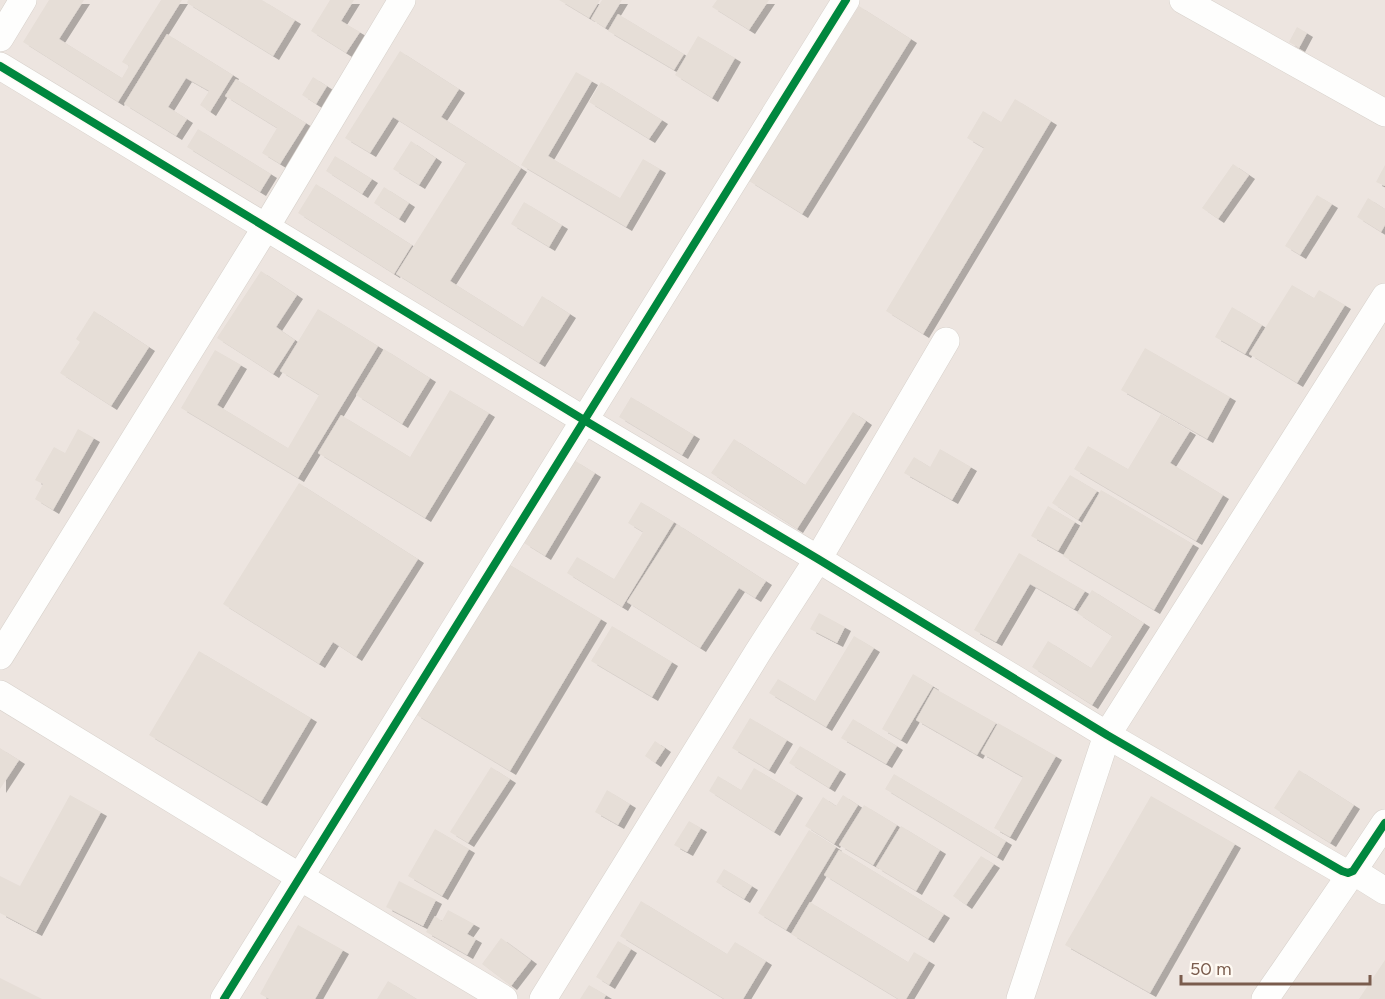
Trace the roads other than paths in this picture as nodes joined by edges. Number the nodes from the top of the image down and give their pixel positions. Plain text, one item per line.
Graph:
1 (23, 0) edge
2 (402, 0) edge
3 (846, 0) edge
4 (1183, 0) edge
5 (0, 38) edge
6 (0, 66) edge
7 (1385, 113) edge
8 (266, 227) junction
9 (1385, 297) edge
10 (946, 341) dead end
11 (584, 420) junction
12 (818, 559) junction
13 (0, 656) edge
14 (0, 694) edge
15 (1107, 735) junction
16 (1385, 823) edge
17 (1353, 872) junction
18 (300, 877) junction
19 (1385, 891) edge
20 (224, 999) edge
21 (504, 999) edge
22 (543, 999) edge
23 (1020, 999) edge
24 (1265, 999) edge

1 - 5 street
2 - 8 street
3 - 11 street
4 - 7 street
6 - 8 street
8 - 11 street
8 - 13 street
9 - 15 street
10 - 12 street
11 - 12 street
11 - 18 street
12 - 15 street
12 - 22 street
14 - 18 street
15 - 17 street
15 - 23 street
16 - 17 street
17 - 19 street
17 - 24 street
18 - 20 street
18 - 21 street

